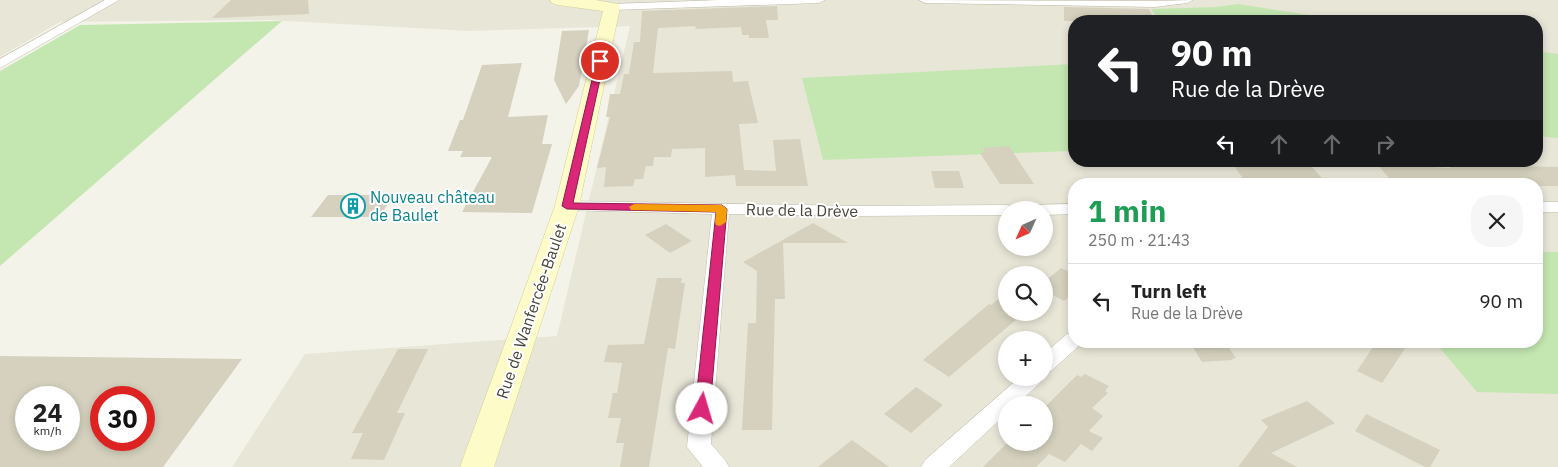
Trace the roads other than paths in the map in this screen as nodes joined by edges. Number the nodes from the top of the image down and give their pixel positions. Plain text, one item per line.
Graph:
1 (112, 0) edge
2 (558, 0) edge
3 (819, 0) edge
4 (925, 0) edge
5 (1187, 0) edge
6 (612, 7) junction
7 (1, 63) edge
8 (567, 206) junction
9 (1543, 207) edge
10 (1558, 207) edge
11 (722, 209) junction
12 (1053, 209) edge
13 (1068, 209) edge
14 (998, 210) edge
15 (1068, 344) edge
16 (1053, 358) edge
17 (1023, 386) edge
18 (477, 467) edge
19 (717, 467) edge
20 (933, 467) edge

1 - 7 street
2 - 6 main road
3 - 6 street
4 - 5 street
6 - 8 main road, Rue de Wanfercée-Baulet
8 - 11 street, Rue de la Drève
8 - 18 main road, Rue de Wanfercée-Baulet
9 - 10 street
11 - 14 street, Rue de la Drève
11 - 19 street
12 - 13 street
15 - 16 street
17 - 20 street

